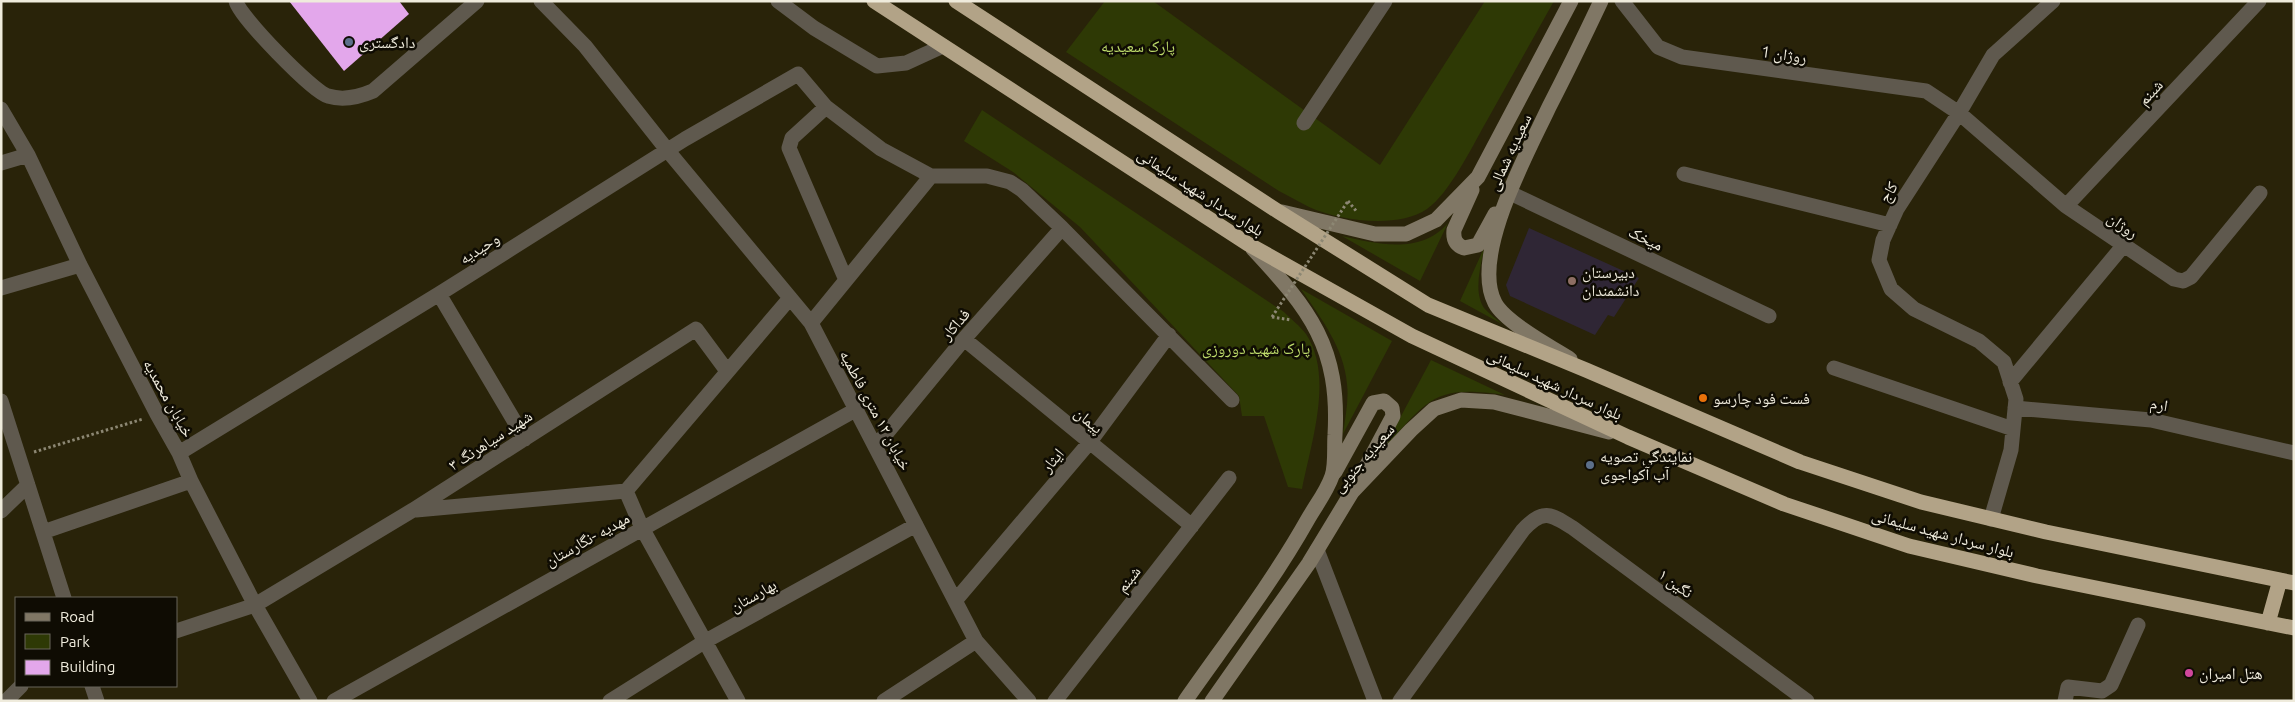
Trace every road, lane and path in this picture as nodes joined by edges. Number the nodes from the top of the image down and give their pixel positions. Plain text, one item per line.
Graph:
1 (236, 1) edge
2 (477, 1) edge
3 (541, 1) edge
4 (778, 1) edge
5 (874, 1) edge
6 (956, 1) edge
7 (1384, 1) edge
8 (1571, 1) edge
9 (1601, 1) edge
10 (1622, 1) edge
11 (2053, 1) edge
12 (2259, 1) edge
13 (942, 46) junction
14 (826, 106) junction
15 (1, 109) edge
16 (1959, 113) junction
17 (1304, 123) dead end
18 (668, 151) junction
19 (28, 155) junction
20 (1, 163) edge
21 (1684, 174) dead end
22 (931, 176) junction
23 (1478, 177) junction
24 (1508, 192) junction
25 (2260, 193) dead end
26 (1348, 201) dead end
27 (2066, 206) junction
28 (1279, 212) junction
29 (1890, 225) junction
30 (1062, 228) junction
31 (1248, 244) junction
32 (2123, 246) junction
33 (80, 265) junction
34 (846, 280) junction
35 (1, 288) edge
36 (439, 294) junction
37 (790, 298) junction
38 (1769, 316) dead end
39 (1272, 317) dead end
40 (811, 323) junction
41 (1168, 335) junction
42 (964, 339) junction
43 (1834, 368) dead end
44 (1586, 370) junction
45 (727, 371) junction
46 (2010, 382) junction
47 (1, 400) edge
48 (1232, 400) dead end
49 (2015, 408) junction
50 (857, 409) junction
51 (157, 414) junction
52 (2013, 429) junction
53 (1628, 437) junction
54 (525, 439) junction
55 (1089, 443) junction
56 (876, 446) junction
57 (179, 453) junction
58 (2294, 453) edge
59 (19, 456) junction
60 (1333, 475) junction
61 (1230, 478) dead end
62 (190, 480) junction
63 (28, 485) junction
64 (626, 491) junction
65 (1352, 492) junction
66 (1, 510) edge
67 (413, 510) junction
68 (1991, 518) junction
69 (916, 526) junction
70 (1192, 526) junction
71 (642, 528) junction
72 (43, 532) junction
73 (1317, 550) junction
74 (2287, 582) edge
75 (64, 597) edge
76 (955, 601) junction
77 (255, 605) junction
78 (2268, 623) junction
79 (2138, 625) dead end
80 (2294, 628) edge
81 (178, 630) edge
82 (976, 641) junction
83 (704, 642) junction
84 (20, 687) edge
85 (92, 687) edge
86 (6, 701) edge
87 (96, 701) edge
88 (310, 701) edge
89 (334, 701) edge
90 (610, 701) edge
91 (738, 701) edge
92 (884, 701) edge
93 (1029, 701) edge
94 (1055, 701) edge
95 (1185, 701) edge
96 (1212, 701) edge
97 (1375, 701) edge
98 (1400, 701) edge
99 (1807, 701) edge
100 (2065, 701) edge

1 - 2 street
3 - 18 street, خیابان ۱۲ متری فاطمیه
4 - 13 street
5 - 13 highway, بلوار سردار شهید سلیمانی
6 - 28 highway, بلوار سردار شهید سلیمانی
7 - 17 street
8 - 23 main road, سعیدیه شمالی
9 - 24 main road, سعیدیه شمالی
10 - 16 street, روژان 1
11 - 16 street, کاج
12 - 27 street, شبنم
13 - 31 highway, بلوار سردار شهید سلیمانی
14 - 18 street, وحیدیه
14 - 22 street
14 - 34 street
15 - 19 street, خیابان محمدیه
16 - 27 street, روژان
16 - 29 street, کاج
18 - 36 street, وحیدیه
18 - 37 street, خیابان ۱۲ متری فاطمیه
19 - 20 street
19 - 33 street, خیابان محمدیه
21 - 29 street
22 - 30 street
22 - 34 street
23 - 24 main road
23 - 28 main road, سعیدیه شمالی
24 - 38 street, میخک
24 - 44 main road, سعیدیه شمالی
25 - 32 street, روژان
26 - 39 path, bridge
27 - 32 street, روژان
28 - 44 highway, بلوار سردار شهید سلیمانی
29 - 46 street, کاج
30 - 41 street
30 - 42 street, فداکار
31 - 53 highway, بلوار سردار شهید سلیمانی
31 - 60 main road, سعیدیه جنوبی
32 - 46 street
33 - 35 street
33 - 51 street, خیابان محمدیه
34 - 40 street
36 - 54 street
36 - 57 street, وحیدیه
37 - 40 street, خیابان ۱۲ متری فاطمیه
37 - 45 street
40 - 50 street, خیابان ۱۲ متری فاطمیه
41 - 48 street
41 - 55 street, ایثار
42 - 55 street, پیمان
42 - 56 street, فداکار
43 - 52 street
44 - 68 highway, بلوار سردار شهید سلیمانی
45 - 54 street, شهید سیاهرنگ ۳
45 - 64 street
46 - 49 street
47 - 59 street
49 - 52 street
49 - 58 street, ارم
50 - 56 street, خیابان ۱۲ متری فاطمیه
50 - 71 street, مهدیه -نگارستان
51 - 57 street, خیابان محمدیه
51 - 59 path
52 - 68 street
53 - 65 main road, سعیدیه جنوبی
53 - 78 highway, بلوار سردار شهید سلیمانی
54 - 67 street, شهید سیاهرنگ ۳
55 - 70 street, پیمان
55 - 76 street, ایثار
56 - 69 street, خیابان ۱۲ متری فاطمیه
57 - 62 street, خیابان محمدیه
59 - 63 street
60 - 65 main road
60 - 95 main road, سعیدیه جنوبی
61 - 70 street, شبنم
62 - 72 street
62 - 77 street, خیابان محمدیه
63 - 66 street
63 - 72 street
64 - 67 street
64 - 71 street
65 - 73 main road, سعیدیه جنوبی
67 - 77 street, شهید سیاهرنگ ۳
68 - 74 highway, بلوار سردار شهید سلیمانی
69 - 76 street, خیابان ۱۲ متری فاطمیه
69 - 83 street, بهارستان
70 - 94 street, شبنم
71 - 83 street
71 - 89 street, مهدیه -نگارستان
72 - 75 street
73 - 96 main road, سعیدیه جنوبی
73 - 97 street
74 - 78 highway
76 - 82 street, خیابان ۱۲ متری فاطمیه
77 - 81 street, شهید سیاهرنگ ۳
77 - 88 street, خیابان محمدیه
78 - 80 highway, بلوار سردار شهید سلیمانی
79 - 100 street
82 - 92 street
82 - 93 street, خیابان ۱۲ متری فاطمیه
83 - 90 street, بهارستان
83 - 91 street
84 - 86 street
85 - 87 street
98 - 99 street, نگین ۱

